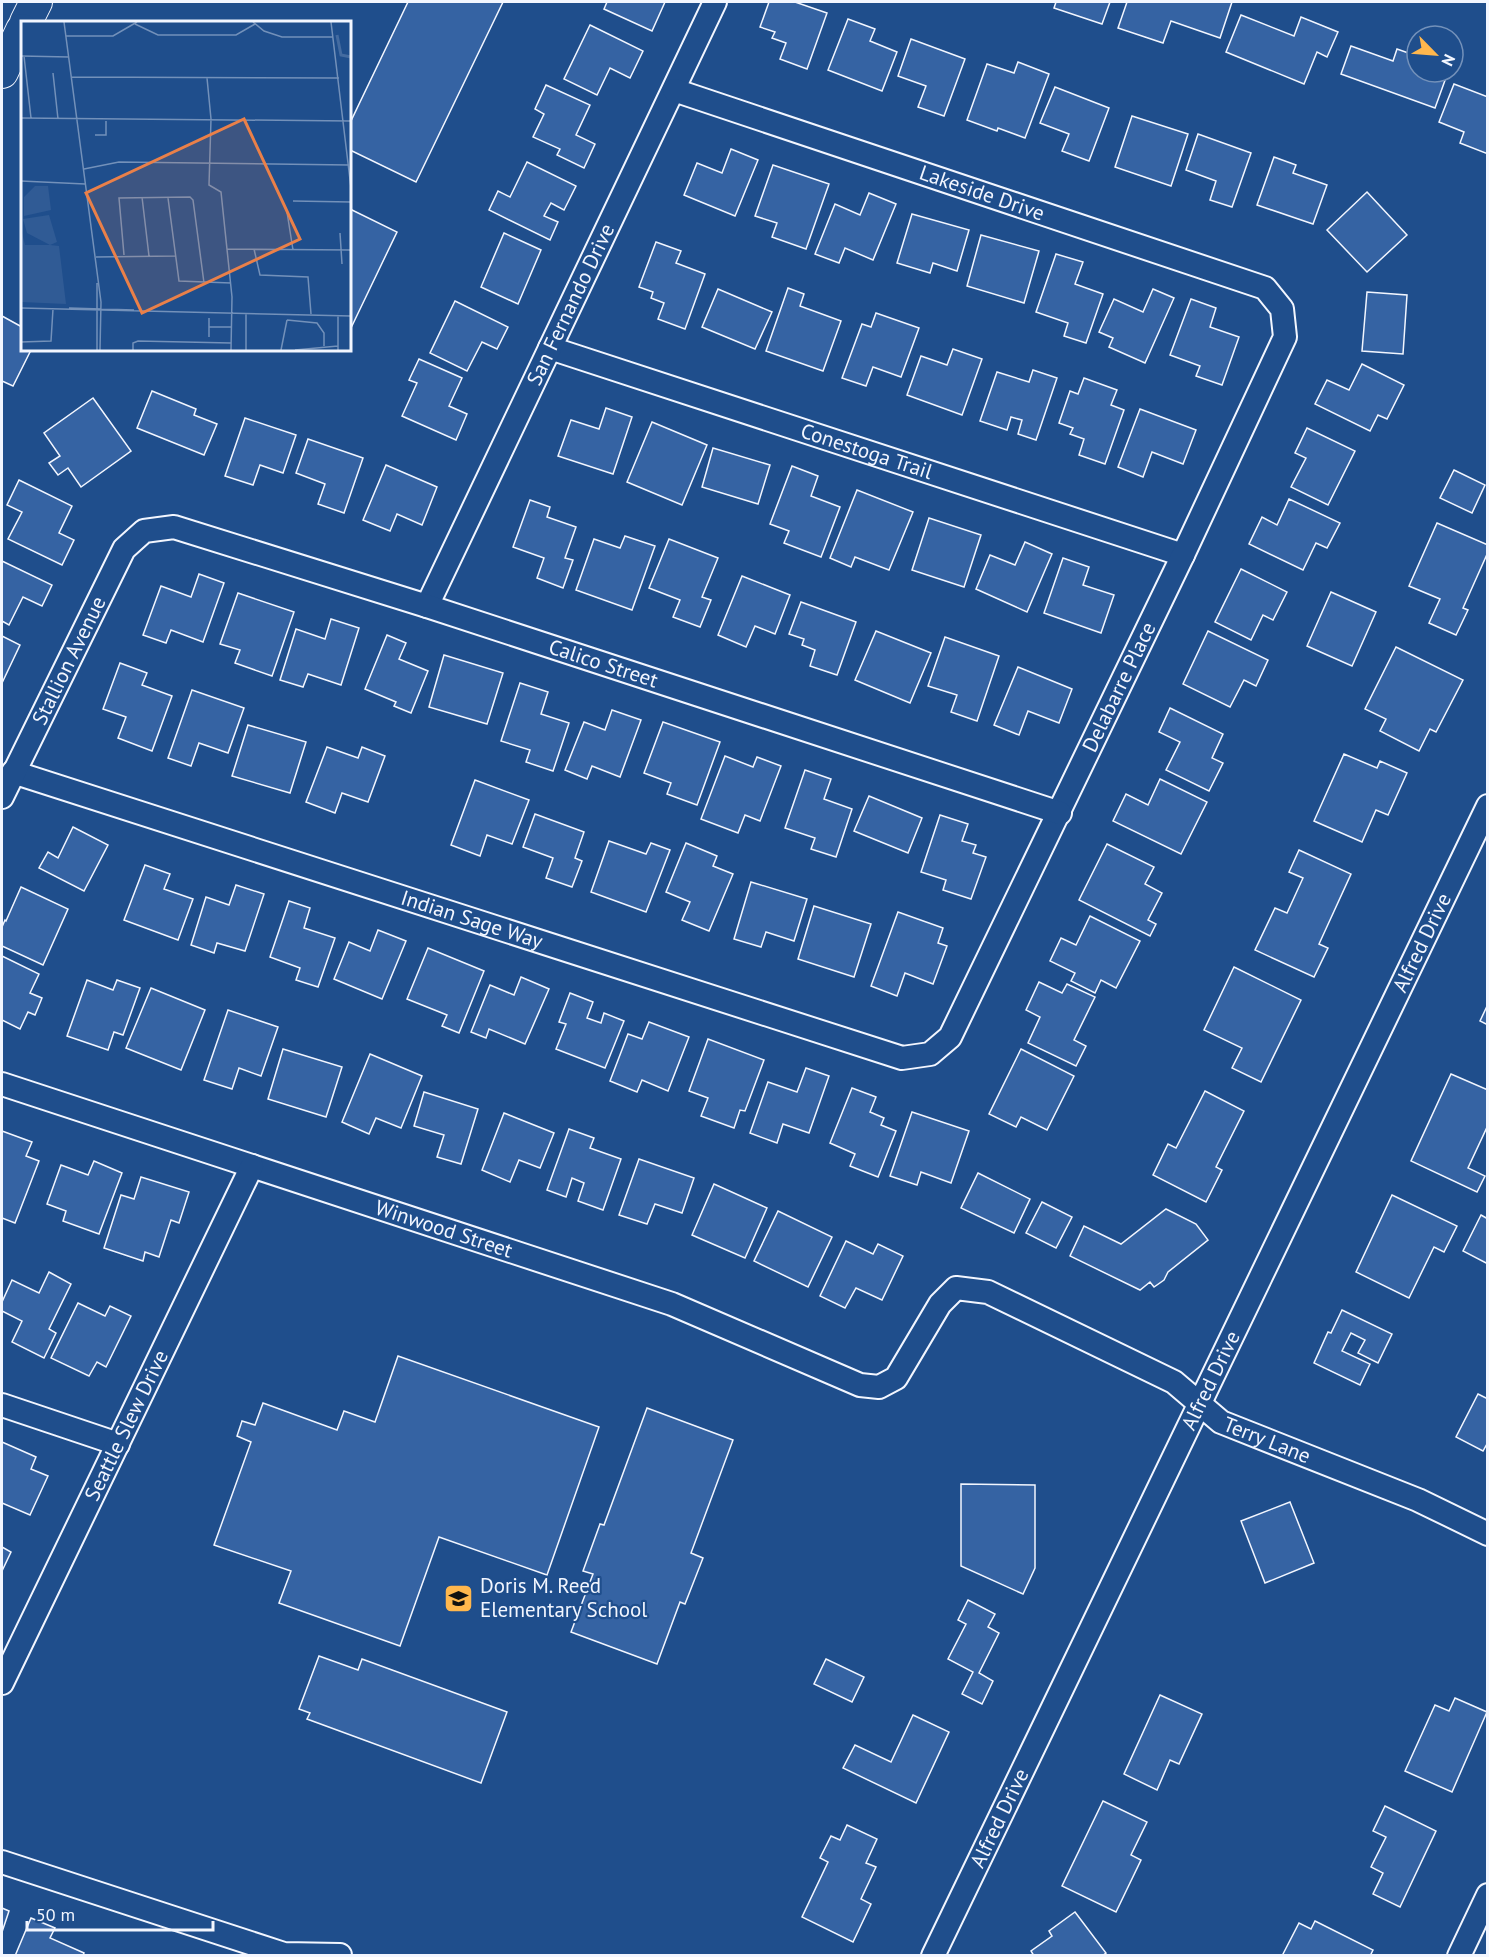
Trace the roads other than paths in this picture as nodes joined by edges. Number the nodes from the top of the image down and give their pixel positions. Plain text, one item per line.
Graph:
1 (36, 2) edge
2 (715, 2) edge
3 (26, 21) edge
4 (21, 32) edge
5 (2, 72) edge
6 (674, 90) junction
7 (1282, 309) joint
8 (550, 348) junction
9 (144, 531) joint
10 (1183, 555) junction
11 (427, 606) junction
12 (14, 772) junction
13 (2, 796) edge
14 (1488, 806) edge
15 (1060, 813) junction
16 (930, 1054) joint
17 (2, 1084) edge
18 (252, 1167) junction
19 (957, 1288) joint
20 (1200, 1404) junction
21 (2, 1405) edge
22 (118, 1444) junction
23 (1488, 1534) edge
24 (2, 1683) edge
25 (2, 1862) edge
26 (1488, 1894) edge
27 (340, 1955) edge
28 (933, 1956) edge
29 (1459, 1956) edge

1 - 3 main road
2 - 6 street, San Fernando Drive
4 - 5 main road
6 - 7 street, Lakeside Drive
6 - 8 street, San Fernando Drive
7 - 10 street, Delabarre Place
8 - 10 street, Conestoga Trail
8 - 11 street, San Fernando Drive
9 - 11 street, Calico Street
9 - 12 street, Stallion Avenue
10 - 15 street, Delabarre Place
11 - 15 street, Calico Street
12 - 13 street, Stallion Avenue
12 - 16 street, Indian Sage Way
14 - 20 street, Alfred Drive
15 - 16 street, Delabarre Place
17 - 18 street, Winwood Street
18 - 19 street, Winwood Street
18 - 22 street, Seattle Slew Drive
19 - 20 street, Terry Lane
20 - 23 street, Terry Lane
20 - 28 street, Alfred Drive
21 - 22 street
22 - 24 street, Seattle Slew Drive
25 - 27 street
26 - 29 street

